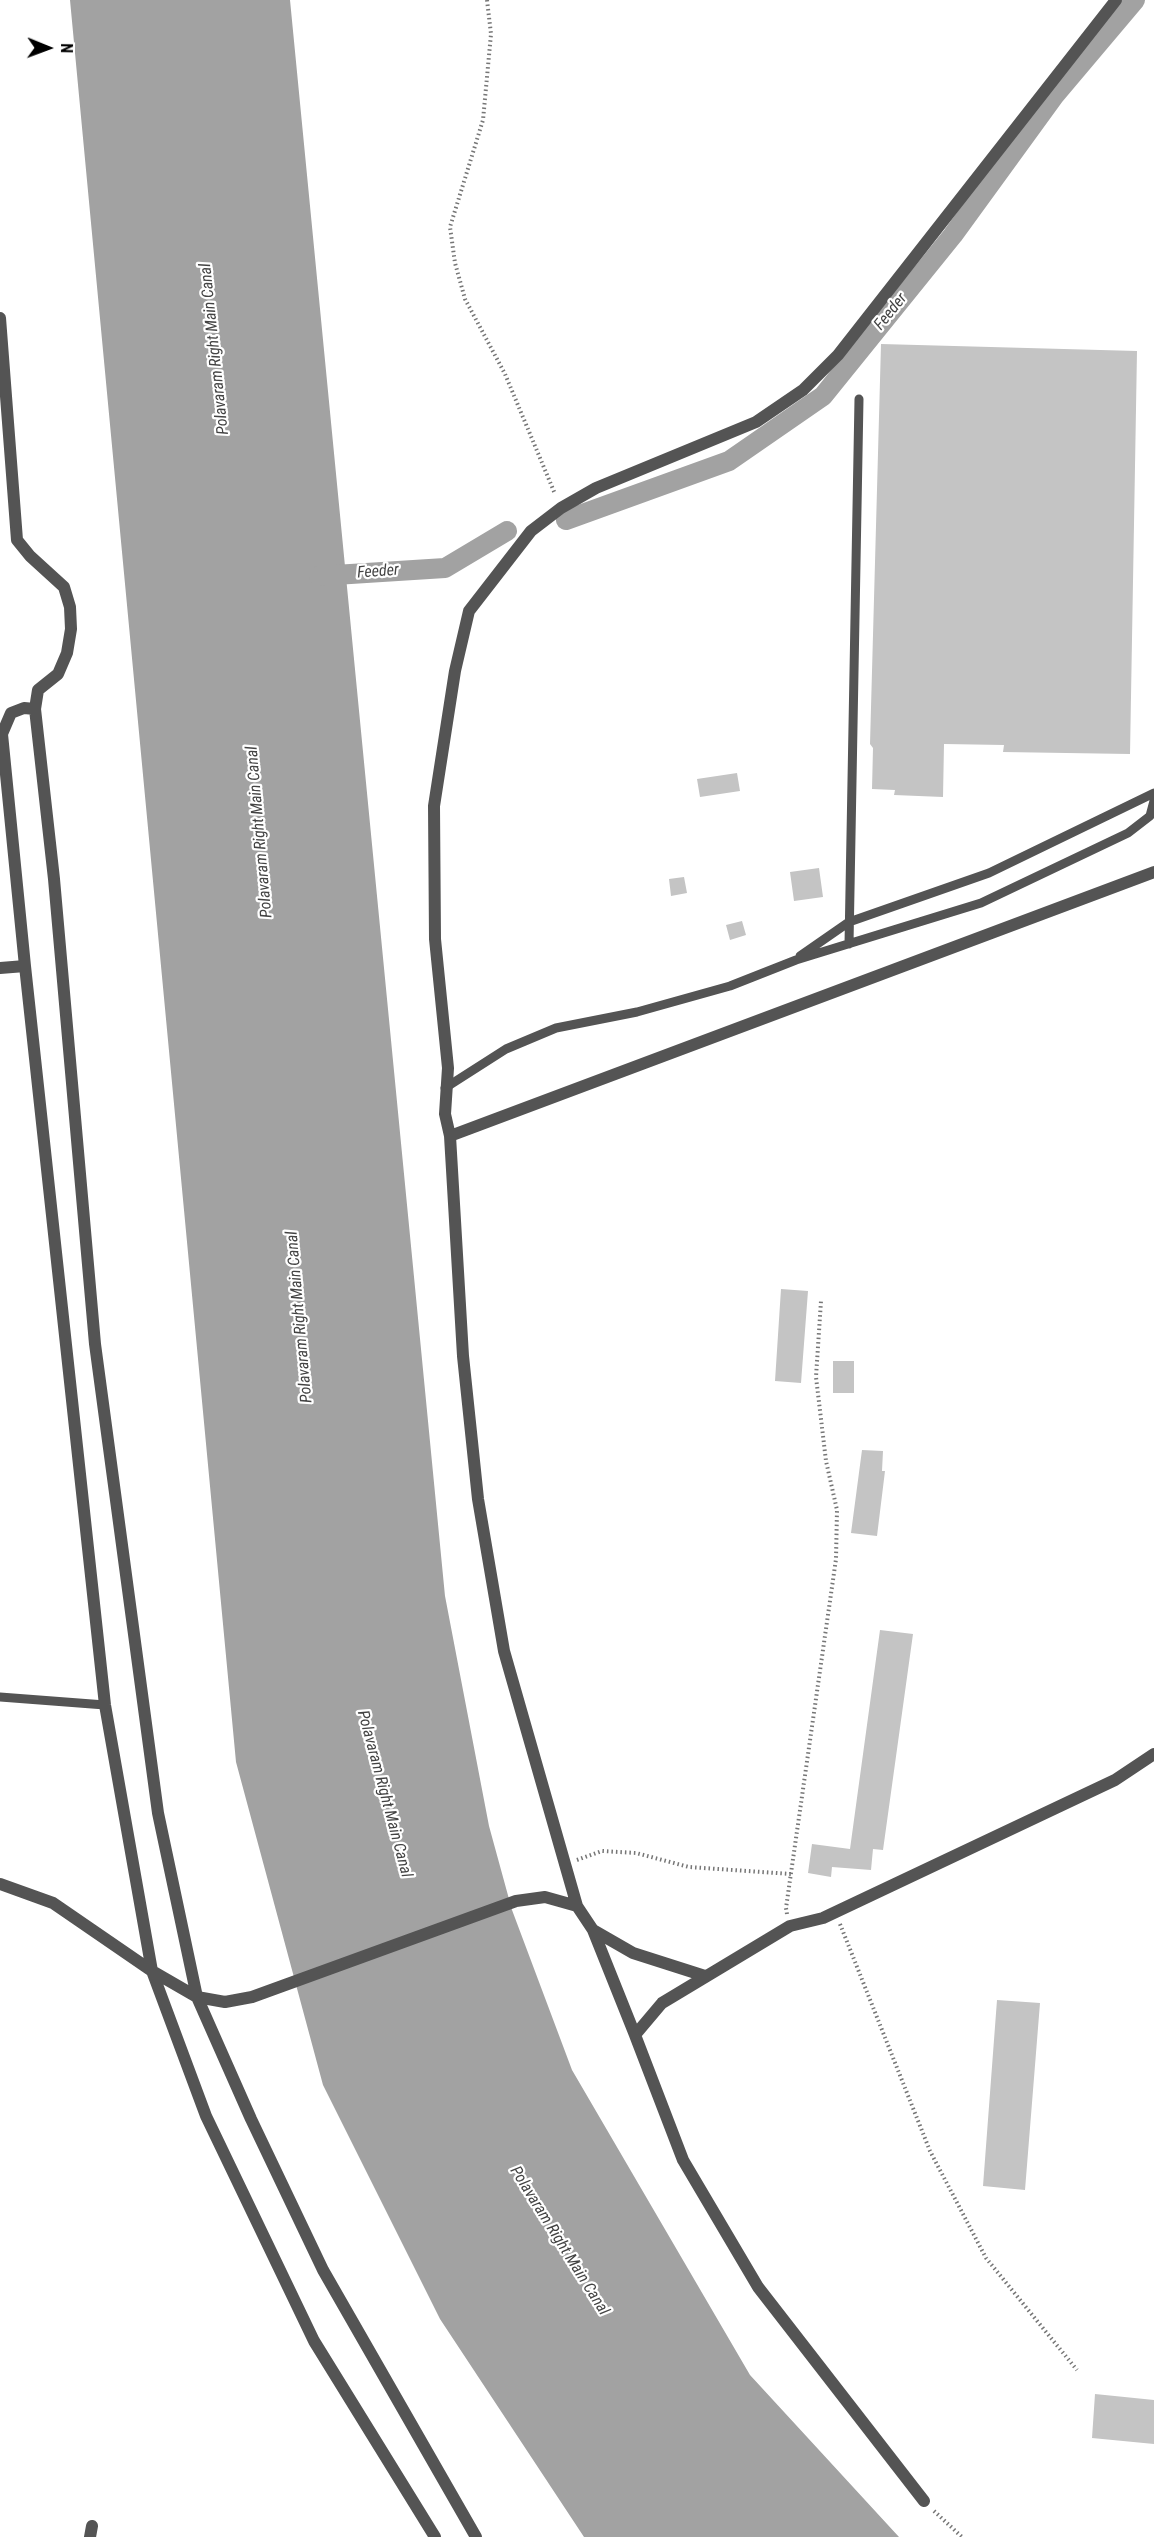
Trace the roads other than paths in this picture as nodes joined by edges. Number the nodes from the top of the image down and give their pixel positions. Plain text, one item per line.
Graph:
1 (1116, 0) edge
2 (0, 318) edge
3 (859, 399) dead end
4 (35, 709) junction
5 (1154, 793) edge
6 (1154, 801) edge
7 (1154, 872) edge
8 (849, 922) junction
9 (849, 944) junction
10 (796, 960) junction
11 (25, 966) junction
12 (0, 968) edge
13 (446, 1088) junction
14 (450, 1136) junction
15 (0, 1697) edge
16 (105, 1706) junction
17 (1154, 1754) edge
18 (0, 1884) edge
19 (577, 1906) junction
20 (593, 1930) junction
21 (152, 1971) junction
22 (705, 1976) junction
23 (197, 1997) junction
24 (635, 2035) junction
25 (924, 2500) road end
26 (435, 2537) edge
27 (477, 2537) edge

1 - 13 street
2 - 4 street
3 - 8 lane
4 - 11 street
4 - 23 street
5 - 8 lane
6 - 9 lane
7 - 14 street
8 - 9 lane
8 - 10 lane
9 - 10 lane
10 - 13 lane
11 - 12 street
11 - 16 street
13 - 14 street
14 - 19 street
15 - 16 lane
16 - 21 street
17 - 22 street
18 - 21 street
19 - 20 street
19 - 23 street
20 - 22 street
20 - 24 street
21 - 23 street
21 - 26 street
22 - 24 street
23 - 27 street
24 - 25 street

